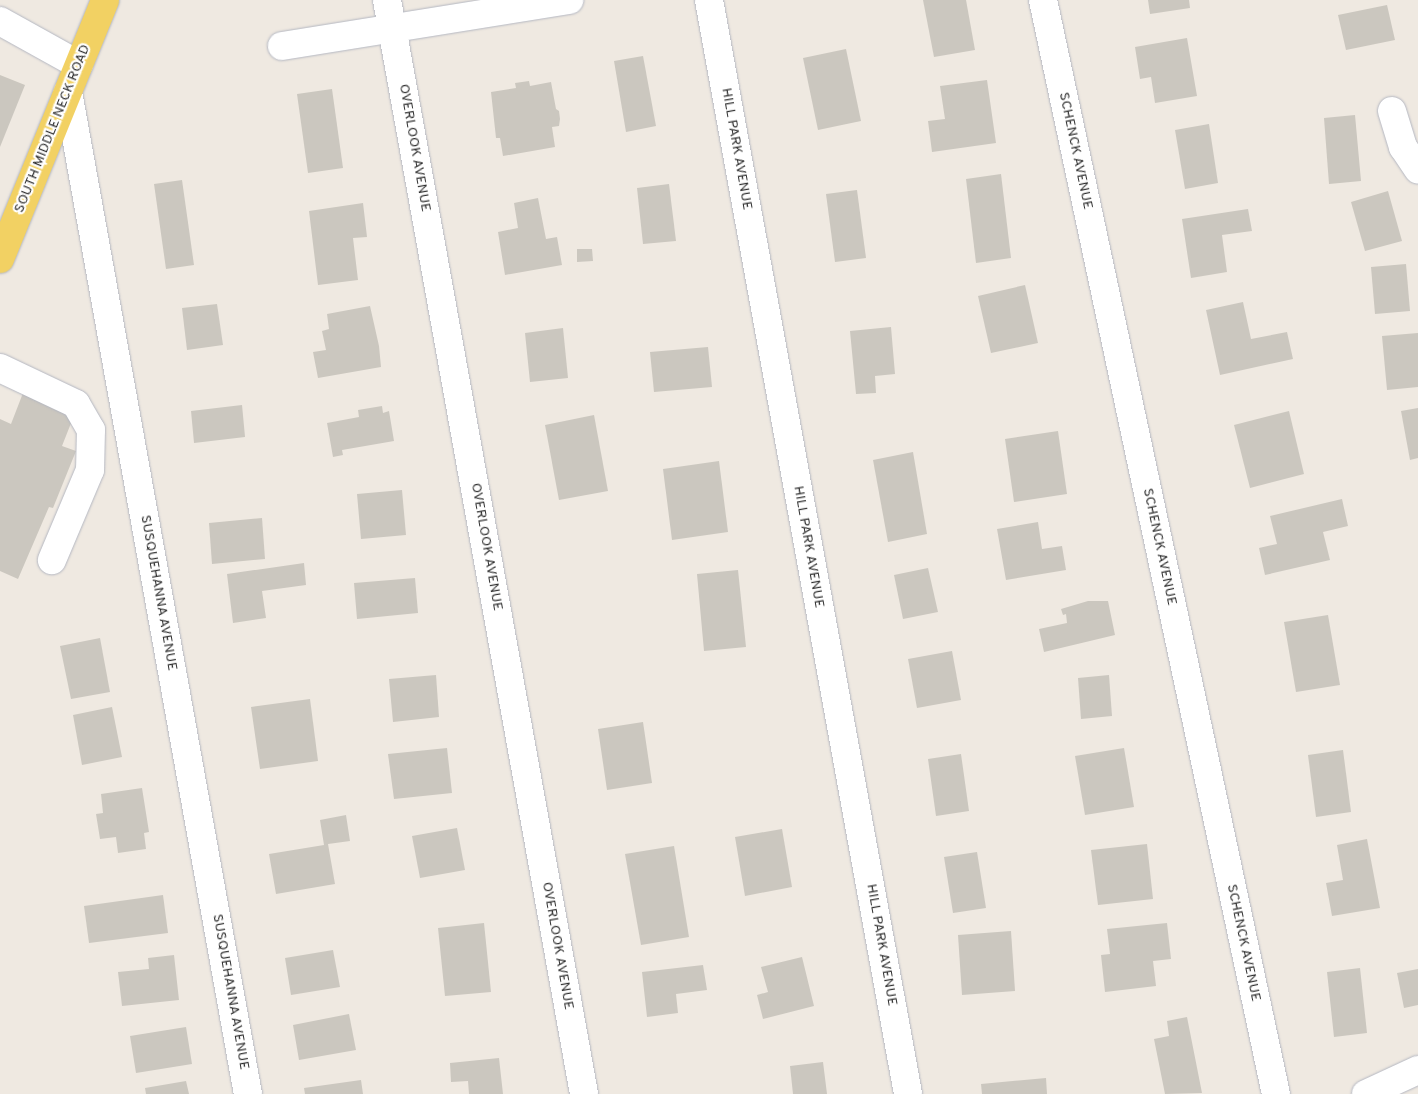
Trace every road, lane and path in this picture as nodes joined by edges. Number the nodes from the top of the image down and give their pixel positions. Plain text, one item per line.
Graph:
1 (105, 0) edge
2 (387, 0) edge
3 (569, 0) edge
4 (709, 0) edge
5 (1043, 0) edge
6 (0, 20) edge
7 (392, 30) junction
8 (282, 46) dead end
9 (79, 65) junction
10 (68, 92) junction
11 (1392, 111) dead end
12 (1418, 169) edge
13 (0, 258) edge
14 (0, 368) edge
15 (52, 560) dead end
16 (1418, 1070) edge
17 (248, 1094) edge
18 (584, 1094) edge
19 (908, 1094) edge
20 (1276, 1094) edge
21 (1366, 1094) edge

1 - 9 main road, SOUTH MIDDLE NECK ROAD
2 - 7 street, OVERLOOK AVENUE
3 - 7 street
4 - 19 street, HILL PARK AVENUE
5 - 20 street, SCHENCK AVENUE
6 - 9 street
7 - 8 street
7 - 18 street, OVERLOOK AVENUE
9 - 10 main road, SOUTH MIDDLE NECK ROAD
10 - 13 main road, SOUTH MIDDLE NECK ROAD
10 - 17 street, SUSQUEHANNA AVENUE
11 - 12 street
14 - 15 street
16 - 21 street

